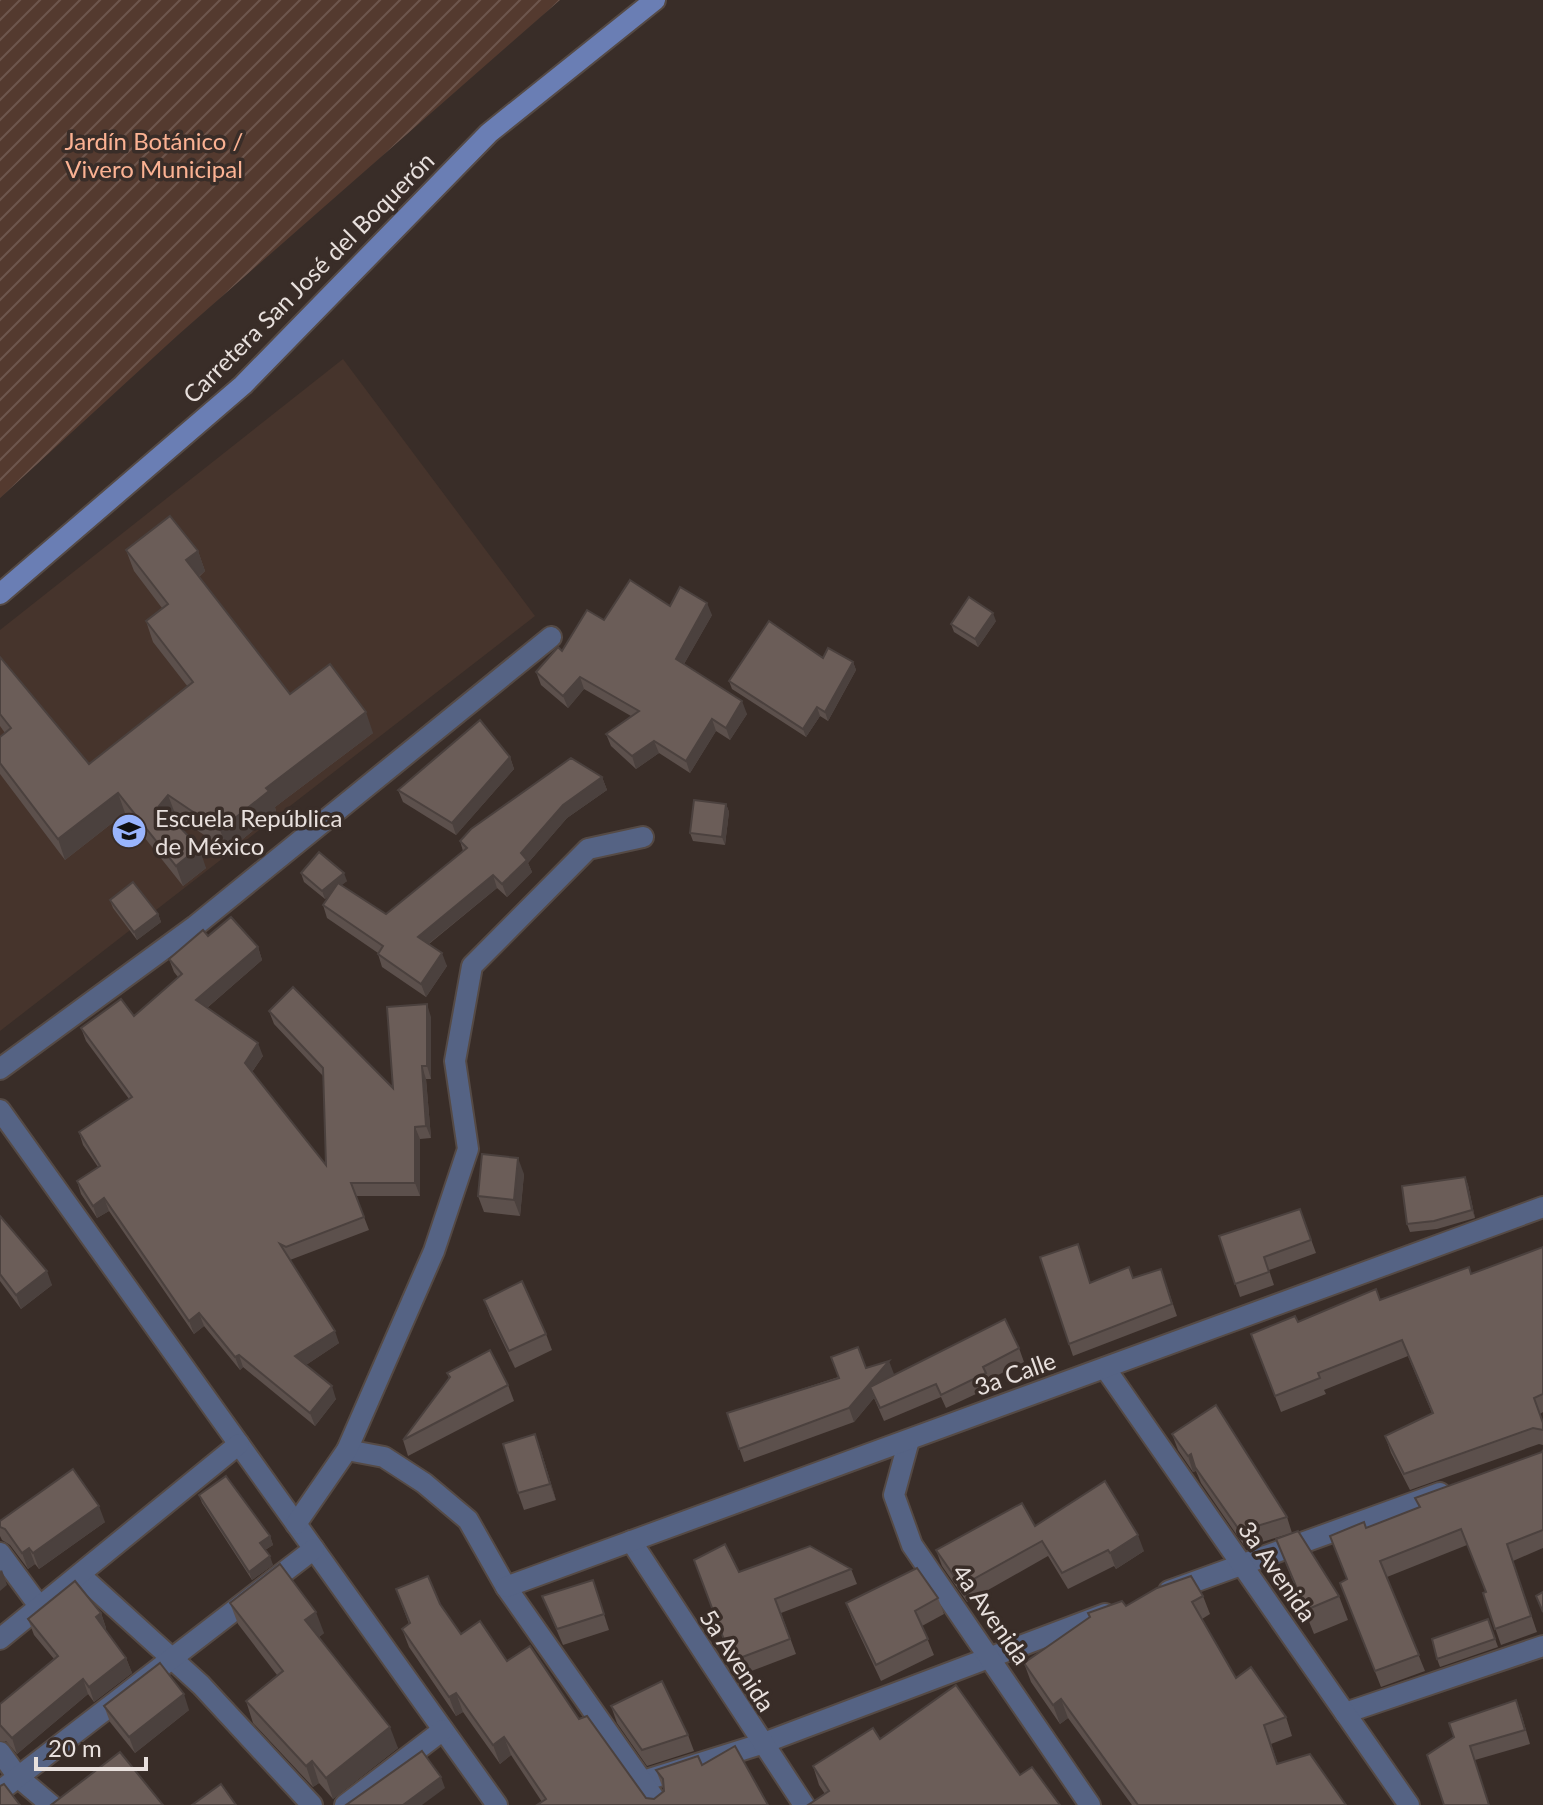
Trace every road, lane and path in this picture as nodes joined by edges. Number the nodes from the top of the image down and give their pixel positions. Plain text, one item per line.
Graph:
1 (655, 0) edge
2 (0, 594) edge
3 (551, 637) dead end
4 (643, 837) dead end
5 (0, 1069) edge
6 (0, 1110) edge
7 (1543, 1207) edge
8 (1105, 1368) junction
9 (909, 1440) junction
10 (239, 1444) junction
11 (347, 1450) junction
12 (1457, 1487) edge
13 (296, 1524) junction
14 (631, 1541) junction
15 (314, 1549) junction
16 (0, 1553) edge
17 (1242, 1564) junction
18 (80, 1575) junction
19 (506, 1587) junction
20 (1153, 1597) edge
21 (39, 1606) junction
22 (1123, 1608) edge
23 (0, 1639) edge
24 (1543, 1646) edge
25 (990, 1656) junction
26 (171, 1660) junction
27 (1345, 1713) junction
28 (443, 1730) junction
29 (761, 1744) junction
30 (0, 1752) edge
31 (18, 1777) junction
32 (643, 1781) junction
33 (0, 1791) edge
34 (51, 1805) edge
35 (312, 1805) edge
36 (345, 1805) edge
37 (497, 1805) edge
38 (659, 1805) edge
39 (804, 1805) edge
40 (1090, 1805) edge
41 (1409, 1805) edge

1 - 2 street, Carretera San José del Boquerón
3 - 5 street
4 - 11 street
6 - 10 street
7 - 8 street, 3a Calle
8 - 9 street, 3a Calle
8 - 17 street, 3a Avenida
9 - 14 street, 3a Calle
9 - 25 street, 4a Avenida
10 - 13 street
10 - 18 street
11 - 13 street
11 - 19 street
12 - 17 street
13 - 15 street
14 - 19 street, 3a Calle
14 - 29 street, 5a Avenida
15 - 26 street
15 - 28 street
16 - 21 street
17 - 20 street
17 - 27 street, 3a Avenida
18 - 21 street
18 - 26 street
19 - 32 street
21 - 23 street
22 - 25 street
24 - 27 street
25 - 29 street
25 - 40 street, 4a Avenida
26 - 31 street
26 - 35 street
27 - 41 street, 3a Avenida
28 - 36 street
28 - 37 street
29 - 32 street
29 - 39 street, 5a Avenida
30 - 31 street
31 - 33 street
31 - 34 street
32 - 38 street

